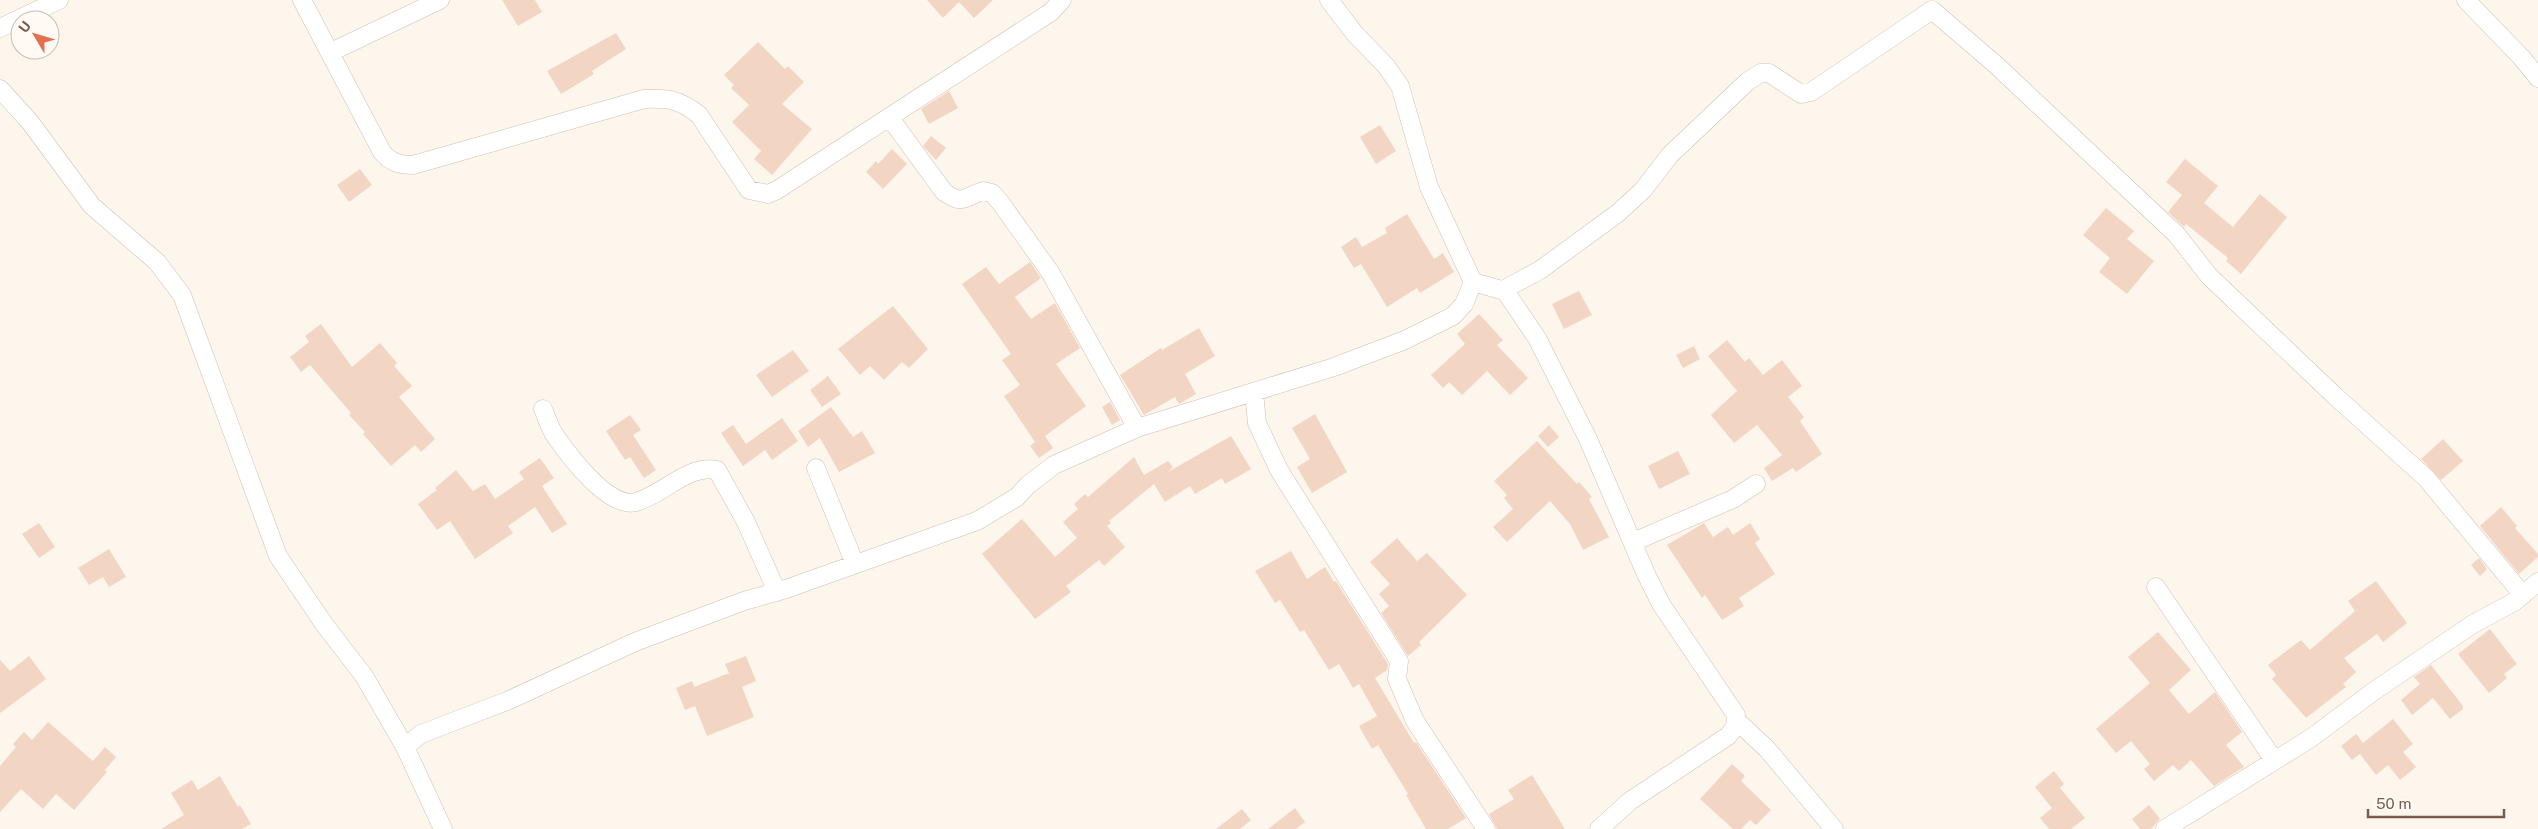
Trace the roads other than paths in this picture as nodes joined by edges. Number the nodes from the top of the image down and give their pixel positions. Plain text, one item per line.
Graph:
1 (59, 0) edge
2 (302, 0) edge
3 (440, 0) edge
4 (1062, 0) edge
5 (1329, 0) edge
6 (2466, 0) edge
7 (0, 28) edge
8 (331, 52) junction
9 (2538, 78) edge
10 (0, 89) edge
11 (890, 118) junction
12 (1473, 282) junction
13 (1503, 290) junction
14 (1254, 392) junction
15 (543, 409) dead end
16 (1137, 428) junction
17 (816, 468) dead end
18 (1756, 484) dead end
19 (1634, 542) junction
20 (855, 564) junction
21 (2538, 582) edge
22 (2156, 587) dead end
23 (777, 592) junction
24 (2523, 595) junction
25 (1737, 721) junction
26 (405, 747) junction
27 (2274, 760) junction
28 (443, 829) edge
29 (1486, 829) edge
30 (1599, 829) edge
31 (1834, 829) edge
32 (2165, 829) edge

1 - 7 street
2 - 8 street
3 - 8 street
4 - 11 street
5 - 12 street
6 - 9 street
8 - 11 street
10 - 26 street
11 - 16 street
12 - 13 street
12 - 14 street
13 - 19 street
13 - 24 street
14 - 16 street
14 - 29 street
15 - 23 street
16 - 20 street
17 - 20 street
18 - 19 street
19 - 25 street
20 - 23 street
21 - 24 street
22 - 27 street
23 - 26 street
24 - 27 street
25 - 30 street
25 - 31 street
26 - 28 street
27 - 32 street

